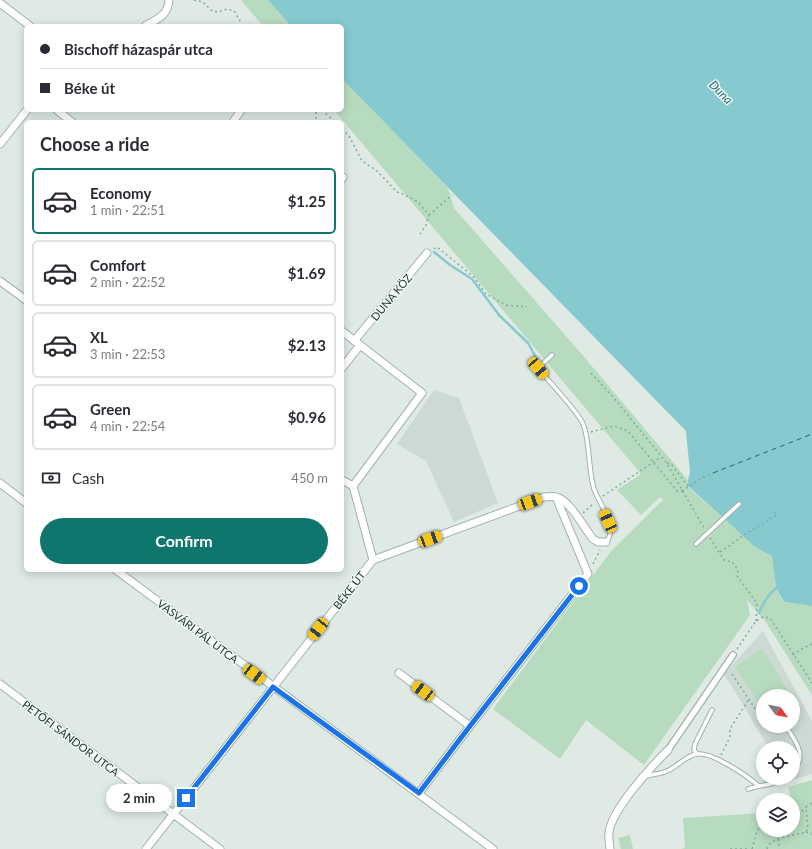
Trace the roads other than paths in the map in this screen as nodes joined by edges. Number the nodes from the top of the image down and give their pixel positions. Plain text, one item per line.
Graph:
1 (169, 0) edge
2 (0, 3) edge
3 (27, 24) edge
4 (148, 24) edge
5 (25, 112) edge
6 (60, 112) edge
7 (70, 120) edge
8 (0, 144) edge
9 (427, 253) road end
10 (0, 281) edge
11 (24, 299) edge
12 (344, 333) edge
13 (357, 343) junction
14 (552, 355) dead end
15 (344, 365) edge
16 (344, 481) edge
17 (0, 484) edge
18 (353, 486) junction
19 (556, 496) junction
20 (24, 502) edge
21 (739, 504) dead end
22 (605, 542) joint
23 (696, 544) dead end
24 (373, 560) junction
25 (119, 572) edge
26 (733, 655) road end
27 (399, 673) dead end
28 (0, 684) edge
29 (273, 687) junction
30 (712, 710) dead end
31 (470, 726) junction
32 (668, 750) joint
33 (697, 754) junction
34 (643, 776) junction
35 (764, 785) edge
36 (759, 786) junction
37 (748, 789) dead end
38 (419, 793) junction
39 (173, 814) junction
40 (611, 848) edge
41 (146, 849) edge
42 (220, 849) edge
43 (493, 849) edge

1 - 4 street
2 - 3 street
5 - 8 street
6 - 7 street
9 - 13 street, DUNA KÖZ
10 - 11 street
12 - 13 street
13 - 15 street, DUNA KÖZ
13 - 18 street
14 - 22 lane
16 - 18 street
17 - 20 street
18 - 24 street
19 - 22 street
19 - 24 street, BÉKE ÚT
19 - 31 street
21 - 23 lane
24 - 29 street, BÉKE ÚT
25 - 29 street, VASVÁRI PÁL UTCA
26 - 32 street
27 - 31 street
28 - 39 street, PETŐFI SÁNDOR UTCA
29 - 38 street, VASVÁRI PÁL UTCA
29 - 39 street, BÉKE ÚT
30 - 33 lane
31 - 38 street
32 - 34 street
33 - 34 lane
33 - 36 lane
34 - 40 street
35 - 36 lane
36 - 37 lane
38 - 43 street, VASVÁRI PÁL UTCA
39 - 41 street, BÉKE ÚT
39 - 42 street, PETŐFI SÁNDOR UTCA

